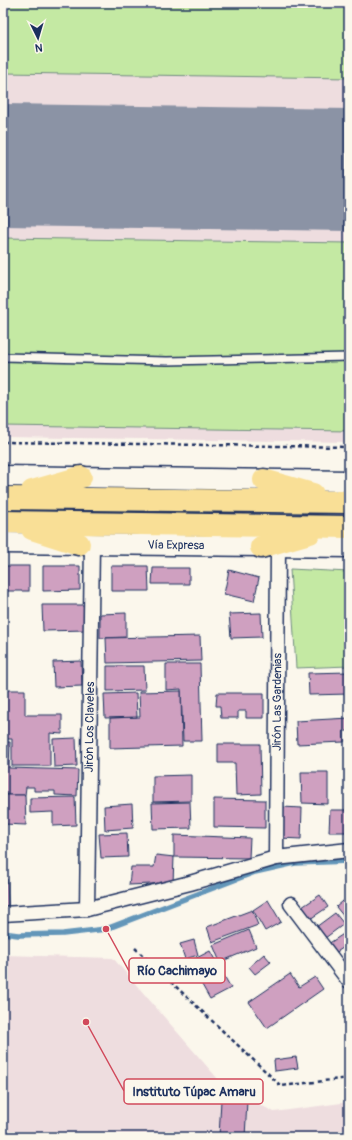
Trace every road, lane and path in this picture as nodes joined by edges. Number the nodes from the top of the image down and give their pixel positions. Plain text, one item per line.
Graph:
1 (3, 357) edge
2 (349, 357) edge
3 (3, 442) edge
4 (349, 447) edge
5 (3, 476) edge
6 (81, 477) junction
7 (264, 480) junction
8 (349, 481) edge
9 (6, 498) edge
10 (344, 502) edge
11 (7, 522) edge
12 (342, 526) edge
13 (3, 543) edge
14 (85, 544) junction
15 (269, 546) junction
16 (349, 548) edge
17 (349, 850) edge
18 (276, 858) junction
19 (291, 904) dead end
20 (87, 909) junction
21 (3, 914) edge
22 (135, 948) dead end
23 (349, 981) edge
24 (349, 1078) edge

1 - 2 lane
3 - 4 path
5 - 6 main road
6 - 7 main road
6 - 9 main road
7 - 8 main road
7 - 10 main road
9 - 10 main road
11 - 12 main road, Vía Expresa
11 - 14 main road
12 - 15 main road
13 - 14 main road, Vía Expresa
14 - 15 main road, Vía Expresa
14 - 20 street, Jirón Los Claveles
15 - 16 main road, Vía Expresa
15 - 18 street, Jirón Las Gardenias
17 - 18 street
18 - 20 street
19 - 23 street
20 - 21 street
22 - 24 path

